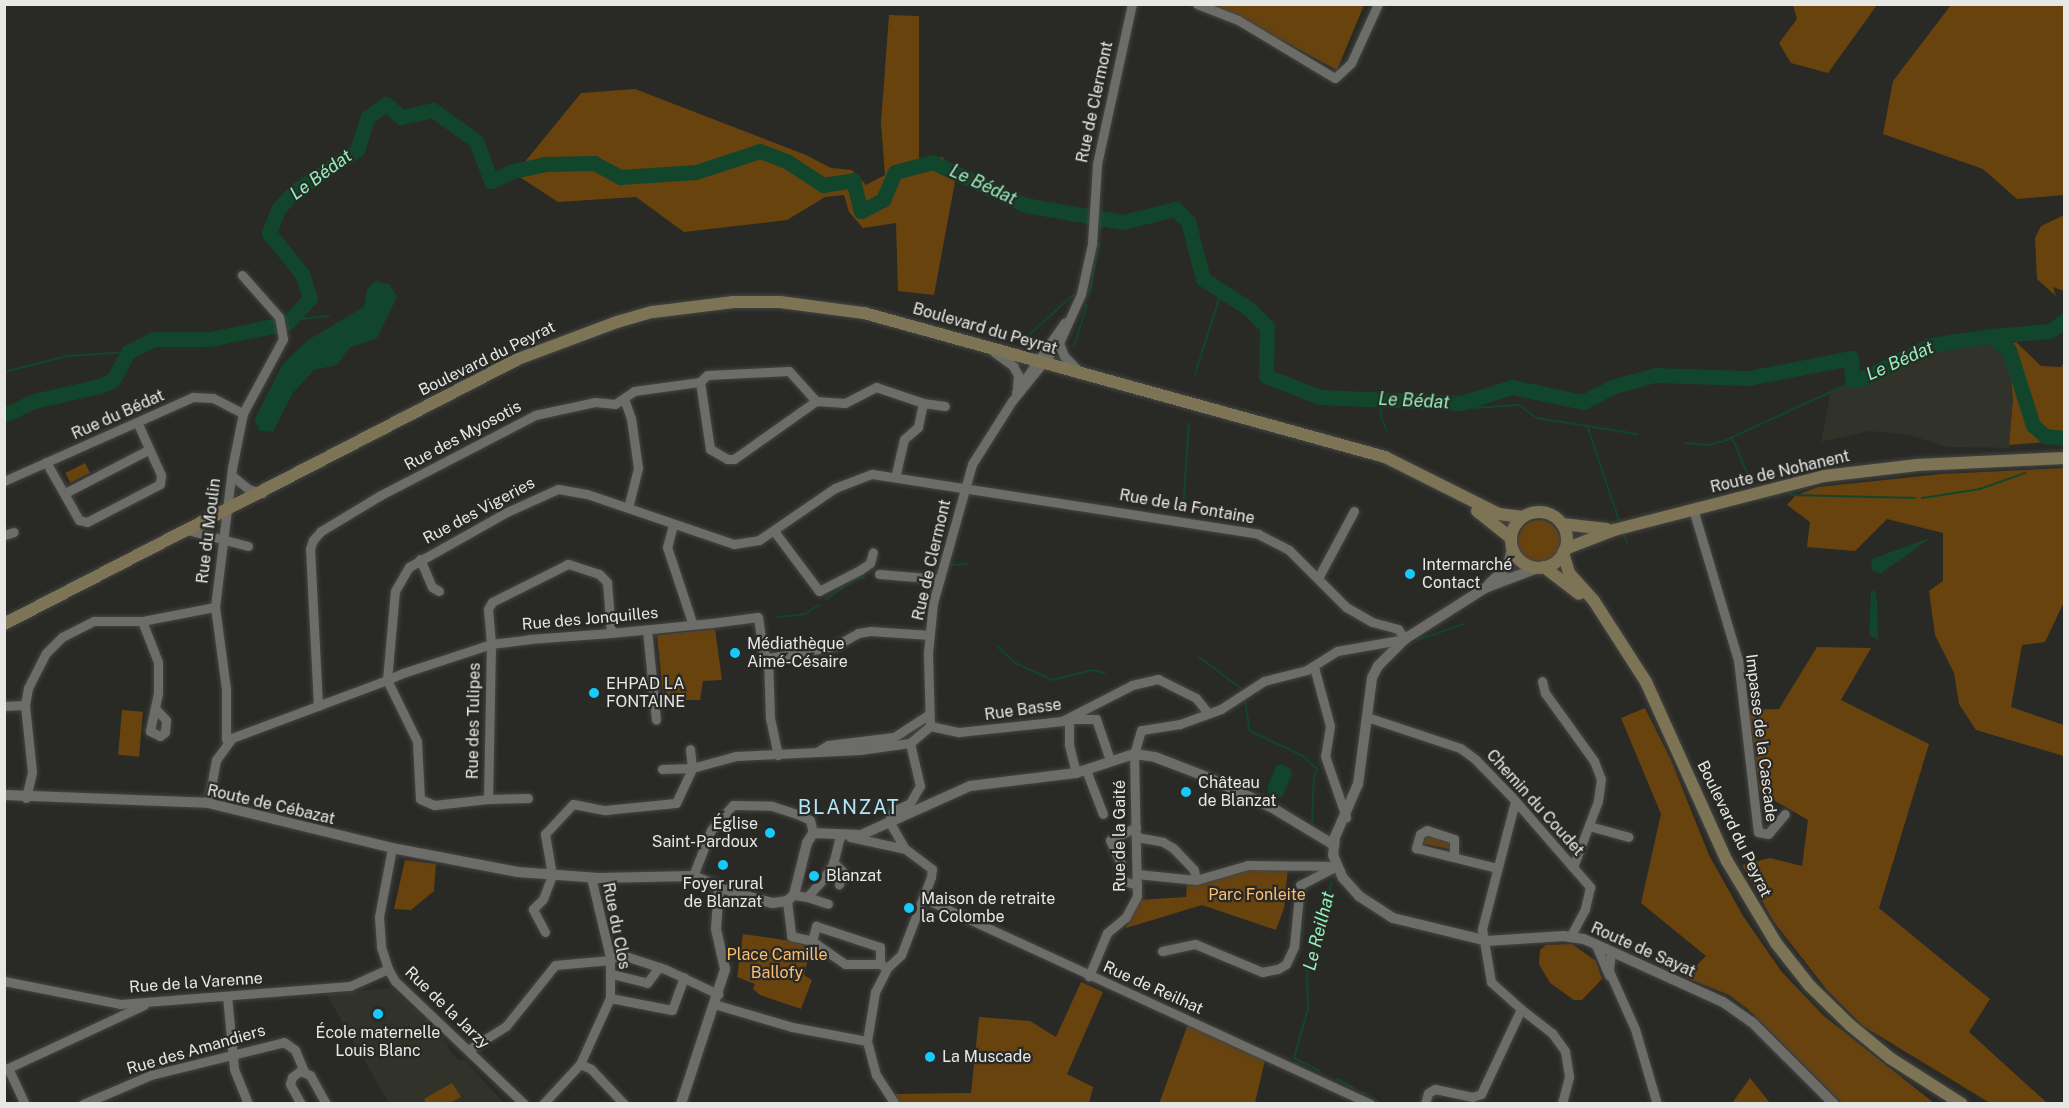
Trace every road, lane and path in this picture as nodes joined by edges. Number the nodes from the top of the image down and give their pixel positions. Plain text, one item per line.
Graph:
1 (1132, 4) edge
2 (1197, 4) edge
3 (1378, 4) edge
4 (242, 274) dead end
5 (1074, 310) junction
6 (1059, 343) junction
7 (984, 346) junction
8 (1041, 362) junction
9 (1081, 373) junction
10 (700, 382) junction
11 (1016, 392) junction
12 (624, 399) junction
13 (816, 401) junction
14 (1012, 401) junction
15 (923, 403) junction
16 (945, 406) dead end
17 (243, 413) junction
18 (138, 424) junction
19 (1337, 445) junction
20 (148, 450) junction
21 (2064, 458) edge
22 (46, 462) junction
23 (231, 475) junction
24 (895, 477) junction
25 (4, 481) edge
26 (964, 488) junction
27 (65, 493) junction
28 (262, 493) junction
29 (628, 508) junction
30 (1693, 509) junction
31 (226, 511) junction
32 (1354, 511) dead end
33 (1523, 517) junction
34 (674, 525) junction
35 (1562, 525) junction
36 (185, 530) junction
37 (1614, 530) junction
38 (774, 531) junction
39 (222, 541) junction
40 (1512, 543) junction
41 (248, 546) dead end
42 (1564, 551) junction
43 (873, 552) dead end
44 (420, 559) junction
45 (1542, 567) junction
46 (879, 574) dead end
47 (1318, 578) junction
48 (940, 579) junction
49 (1485, 588) junction
50 (439, 591) dead end
51 (215, 607) junction
52 (142, 621) junction
53 (4, 624) edge
54 (693, 625) junction
55 (647, 630) junction
56 (611, 633) junction
57 (930, 635) junction
58 (1618, 636) junction
59 (1405, 639) junction
60 (491, 644) junction
61 (768, 658) junction
62 (1314, 667) junction
63 (387, 680) junction
64 (1542, 681) dead end
65 (25, 705) junction
66 (4, 706) edge
67 (318, 706) junction
68 (155, 708) dead end
69 (1208, 713) junction
70 (928, 715) junction
71 (1367, 717) junction
72 (1070, 719) junction
73 (656, 720) dead end
74 (930, 726) junction
75 (232, 738) junction
76 (910, 743) junction
77 (690, 749) dead end
78 (817, 753) junction
79 (1134, 754) junction
80 (778, 755) junction
81 (1110, 760) junction
82 (692, 768) junction
83 (662, 769) dead end
84 (1081, 771) junction
85 (4, 795) edge
86 (26, 798) junction
87 (528, 798) dead end
88 (488, 799) junction
89 (1515, 801) junction
90 (208, 803) junction
91 (1103, 814) dead end
92 (1785, 814) dead end
93 (1346, 817) junction
94 (889, 821) junction
95 (1589, 826) junction
96 (1136, 832) junction
97 (813, 833) junction
98 (845, 837) junction
99 (1629, 837) dead end
100 (1334, 845) junction
101 (392, 848) junction
102 (905, 849) junction
103 (1454, 857) dead end
104 (833, 862) junction
105 (1121, 864) junction
106 (1337, 866) junction
107 (1573, 867) junction
108 (1497, 868) junction
109 (1137, 869) junction
110 (552, 875) junction
111 (693, 876) junction
112 (591, 877) junction
113 (1197, 880) junction
114 (839, 884) dead end
115 (1137, 885) junction
116 (719, 886) junction
117 (807, 897) junction
118 (790, 898) junction
119 (925, 899) junction
120 (828, 904) dead end
121 (545, 932) dead end
122 (1570, 937) junction
123 (812, 940) junction
124 (1487, 942) junction
125 (1596, 945) junction
126 (1162, 951) dead end
127 (1611, 951) junction
128 (611, 958) junction
129 (884, 966) junction
130 (658, 968) junction
131 (387, 969) junction
132 (612, 974) junction
133 (1089, 976) junction
134 (684, 977) junction
135 (1612, 979) junction
136 (4, 981) edge
137 (227, 996) junction
138 (610, 998) junction
139 (716, 999) junction
140 (98, 1002) junction
141 (152, 1002) junction
142 (120, 1004) junction
143 (1521, 1009) junction
144 (121, 1015) junction
145 (107, 1022) junction
146 (867, 1041) junction
147 (468, 1050) junction
148 (233, 1056) junction
149 (580, 1064) junction
150 (6, 1069) edge
151 (304, 1071) junction
152 (1348, 1092) junction
153 (25, 1104) edge
154 (83, 1104) edge
155 (248, 1104) edge
156 (301, 1104) edge
157 (326, 1104) edge
158 (524, 1104) edge
159 (543, 1104) edge
160 (624, 1104) edge
161 (681, 1104) edge
162 (895, 1104) edge
163 (1344, 1104) edge
164 (1370, 1104) edge
165 (1425, 1104) edge
166 (1562, 1104) edge
167 (1657, 1104) edge
168 (1834, 1104) edge
169 (1962, 1104) edge

1 - 5 street, Rue de Clermont
2 - 3 street
4 - 17 street, Rue du Moulin
5 - 6 street, Rue de Clermont
5 - 8 street
6 - 8 street, Rue de Clermont
6 - 9 street
7 - 8 main road, Boulevard du Peyrat
7 - 11 street
7 - 28 main road, Boulevard du Peyrat
8 - 9 main road, Boulevard du Peyrat
8 - 11 street, Rue de Clermont
8 - 14 street, Rue de Clermont
9 - 19 main road, Boulevard du Peyrat
10 - 12 street, Rue des Myosotis
10 - 13 street, Rue des Myosotis
10 - 13 street
11 - 14 street, Rue de Clermont
12 - 29 street
12 - 67 street, Rue des Myosotis
13 - 15 street
14 - 26 street, Rue de Clermont
15 - 16 street
15 - 24 street
17 - 18 street, Rue du Bédat
17 - 23 street, Rue du Moulin
18 - 20 street
18 - 22 street, Rue du Bédat
19 - 33 main road, Boulevard du Peyrat
19 - 40 main road, Boulevard du Peyrat
20 - 27 street
20 - 27 street
21 - 30 main road, Route de Nohanent
22 - 25 street, Rue du Bédat
22 - 27 street
23 - 28 street
23 - 31 street, Rue du Moulin
24 - 26 street, Rue des Vigeries
24 - 38 street, Rue des Vigeries
26 - 47 street, Rue de la Fontaine
26 - 48 street, Rue de Clermont
28 - 31 main road, Boulevard du Peyrat
29 - 34 street, Rue des Vigeries
29 - 44 street, Rue des Vigeries
30 - 37 main road, Route de Nohanent
30 - 92 street, Impasse de la Cascade
31 - 36 main road, Boulevard du Peyrat
31 - 39 street, Rue du Moulin
32 - 47 street
33 - 35 main road
33 - 40 main road
34 - 38 street, Rue des Vigeries
34 - 54 street
35 - 37 main road, Route de Nohanent
35 - 42 main road
36 - 39 street
36 - 53 main road, Boulevard du Peyrat
37 - 42 main road, Route de Nohanent
38 - 43 street
39 - 41 street
39 - 51 street, Rue du Moulin
40 - 45 main road
40 - 49 street
42 - 45 main road
42 - 58 main road, Boulevard du Peyrat
44 - 50 street
44 - 63 street, Rue des Vigeries
45 - 49 street
45 - 58 main road, Boulevard du Peyrat
46 - 48 street
47 - 59 street, Rue de la Fontaine
48 - 57 street, Rue de Clermont
49 - 59 street
51 - 52 street
51 - 75 street, Rue du Moulin
52 - 65 street
52 - 68 street
54 - 55 street, Rue des Jonquilles
54 - 61 street, Rue des Jonquilles
55 - 56 street, Rue des Jonquilles
55 - 73 street
56 - 60 street, Rue des Jonquilles
56 - 60 street, Rue des Tulipes
57 - 61 street
57 - 70 street, Rue de Clermont
58 - 169 main road, Boulevard du Peyrat
59 - 62 street
59 - 71 street
60 - 63 street, Rue des Jonquilles
60 - 88 street, Rue des Tulipes
61 - 80 street
62 - 69 street
62 - 93 street
63 - 67 street
63 - 88 street, Rue des Tulipes
64 - 95 street
65 - 66 street
65 - 86 street
67 - 75 street
69 - 72 street, Rue Basse
69 - 79 street
70 - 74 street, Rue de Clermont
70 - 78 street
71 - 89 street, Chemin du Coudet
71 - 93 street
72 - 74 street, Rue Basse
72 - 81 street
72 - 84 street
74 - 76 street
75 - 90 street
76 - 78 street
76 - 94 street
77 - 82 street
78 - 80 street
79 - 81 street
79 - 96 street, Rue de la Gaité
79 - 100 street
80 - 82 street
81 - 84 street
82 - 83 street
82 - 110 street
84 - 91 street
84 - 94 street
85 - 86 street, Route de Cébazat
86 - 90 street, Route de Cébazat
87 - 88 street, Rue des Tulipes
89 - 107 street, Chemin du Coudet
89 - 108 street
90 - 101 street, Route de Cébazat
93 - 100 street
94 - 98 street
94 - 102 street
95 - 99 street
95 - 107 street
96 - 105 street
96 - 109 street, Rue de la Gaité
96 - 113 street
97 - 98 street
97 - 111 street
97 - 118 street
98 - 102 street
98 - 104 street
100 - 106 street, Route de Sayat
101 - 110 street, Route de Cébazat
101 - 131 street, Rue de la Jarzy
102 - 119 street
103 - 108 street
104 - 114 street
104 - 117 street
105 - 109 street
105 - 115 street
106 - 113 street
106 - 124 street, Route de Sayat
106 - 126 street
107 - 122 street, Chemin du Coudet
108 - 124 street
109 - 113 street
109 - 115 street, Rue de la Gaité
110 - 112 street, Route de Cébazat
110 - 121 street
111 - 112 street, Route de Cébazat
111 - 116 street
112 - 128 street, Rue du Clos
115 - 133 street, Rue de la Gaité
116 - 118 street
116 - 139 street
117 - 118 street
117 - 120 street
118 - 123 street
119 - 129 street
119 - 133 street, Rue de Reilhat
122 - 124 street, Route de Sayat
122 - 125 street, Route de Sayat
123 - 129 street
123 - 129 street
124 - 143 street
125 - 127 street, Route de Sayat
125 - 135 street
127 - 135 street
127 - 168 street, Route de Sayat
128 - 130 street
128 - 132 street, Rue du Clos
128 - 147 street
129 - 146 street
130 - 132 street
130 - 134 street
131 - 137 street, Rue de la Varenne
131 - 147 street, Rue de la Jarzy
132 - 138 street, Rue du Clos
133 - 152 street, Rue de Reilhat
134 - 138 street
134 - 139 street
135 - 167 street
136 - 140 street, Rue de la Varenne
137 - 141 street, Rue de la Varenne
137 - 148 street
138 - 149 street, Rue du Clos
139 - 146 street
139 - 161 street
140 - 142 street, Rue de la Varenne
140 - 145 street
141 - 142 street, Rue de la Varenne
141 - 144 street
142 - 144 street
143 - 165 street
143 - 166 street
144 - 145 street
145 - 150 street
146 - 162 street
147 - 158 street, Rue de la Jarzy
148 - 151 street, Rue des Amandiers
148 - 154 street, Rue des Amandiers
148 - 155 street
149 - 159 street, Rue du Clos
149 - 160 street
150 - 153 street
151 - 156 street
151 - 157 street
152 - 163 street
152 - 164 street, Rue de Reilhat

